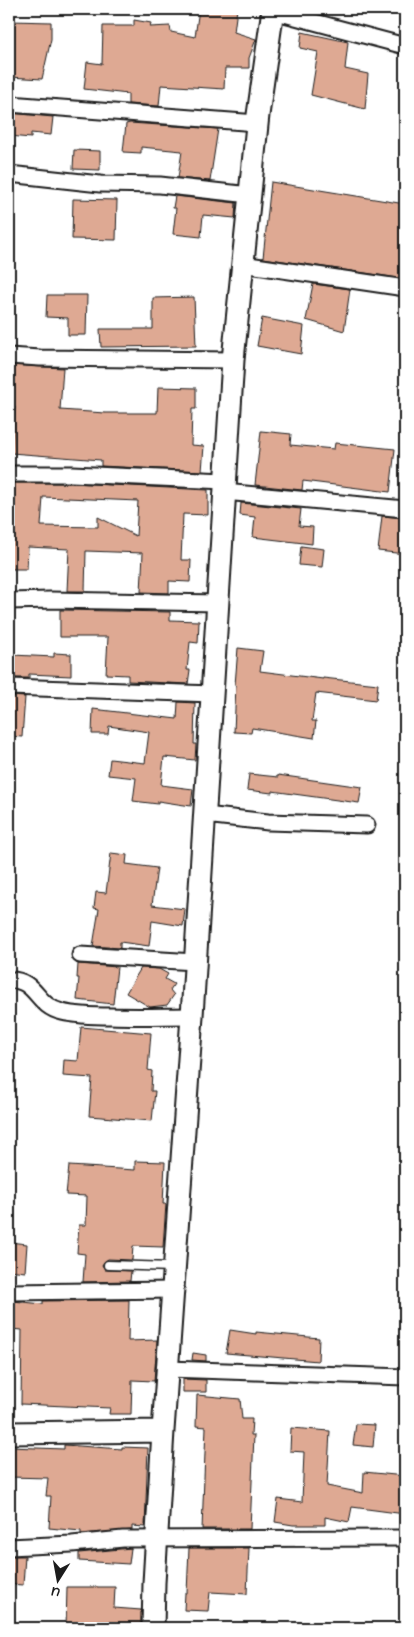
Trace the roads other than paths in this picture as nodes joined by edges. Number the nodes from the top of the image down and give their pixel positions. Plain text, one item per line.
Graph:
1 (273, 10) edge
2 (405, 46) edge
3 (9, 104) edge
4 (258, 123) junction
5 (9, 174) edge
6 (250, 195) junction
7 (242, 264) junction
8 (405, 288) edge
9 (9, 356) edge
10 (233, 360) junction
11 (9, 474) edge
12 (225, 487) junction
13 (405, 509) edge
14 (9, 601) edge
15 (218, 603) junction
16 (9, 687) edge
17 (213, 694) junction
18 (205, 815) junction
19 (367, 825) dead end
20 (80, 955) dead end
21 (195, 962) junction
22 (9, 980) edge
23 (192, 1016) junction
24 (108, 1265) dead end
25 (175, 1267) junction
26 (174, 1290) junction
27 (9, 1292) edge
28 (168, 1369) junction
29 (405, 1377) edge
30 (164, 1431) junction
31 (9, 1433) edge
32 (405, 1538) edge
33 (157, 1540) junction
34 (9, 1547) edge
35 (153, 1628) edge

1 - 2 street
1 - 4 street
3 - 4 street
4 - 6 street
5 - 6 street
6 - 7 street
7 - 8 street
7 - 10 street
9 - 10 street
10 - 12 street
11 - 12 street
12 - 13 street
12 - 15 street
14 - 15 street
15 - 17 street
16 - 17 street
17 - 18 street
18 - 19 street
18 - 21 street
20 - 21 street
21 - 23 street
22 - 23 street
23 - 25 street
24 - 25 lane
25 - 26 street
26 - 27 street
26 - 28 street
28 - 29 street
28 - 30 street
30 - 31 street
30 - 33 street
32 - 33 street
33 - 34 street
33 - 35 street

